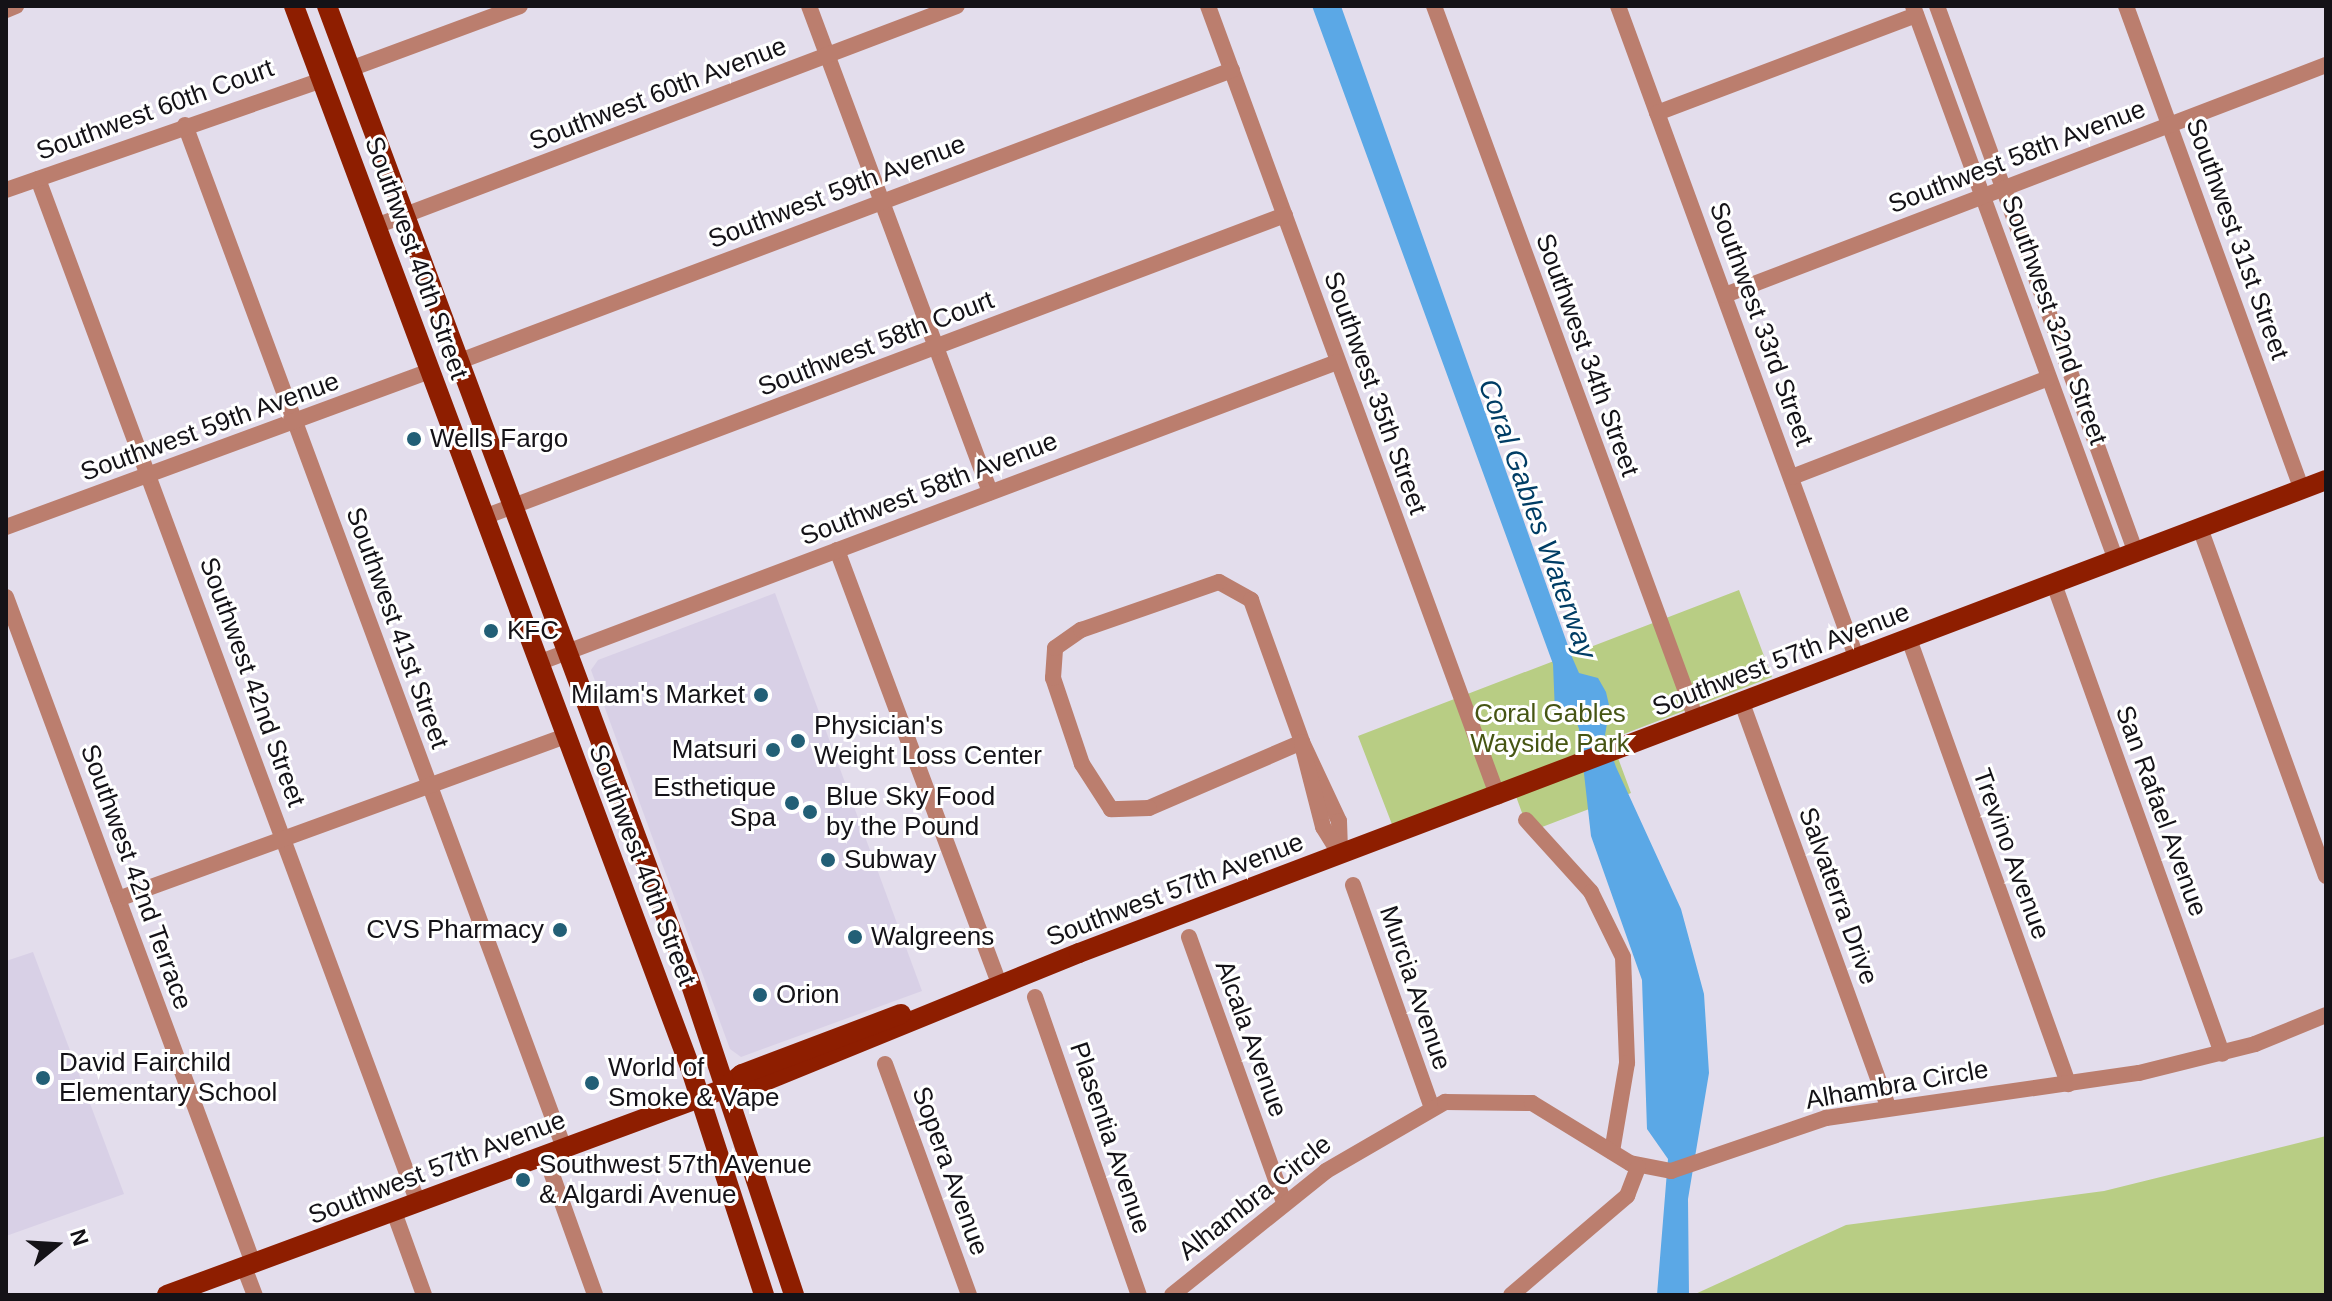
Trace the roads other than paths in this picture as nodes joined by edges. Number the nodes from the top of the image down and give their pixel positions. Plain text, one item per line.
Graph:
1 (16, 6) edge
2 (327, 6) edge
3 (520, 6) edge
4 (809, 6) edge
5 (957, 6) edge
6 (1208, 6) edge
7 (1434, 6) edge
8 (1618, 6) edge
9 (1937, 6) edge
10 (2126, 6) edge
11 (296, 9) edge
12 (6, 10) edge
13 (1915, 10) edge
14 (827, 55) junction
15 (2326, 65) edge
16 (350, 69) junction
17 (1232, 70) junction
18 (322, 80) junction
19 (1657, 113) junction
20 (370, 122) junction
21 (2170, 124) junction
22 (185, 125) junction
23 (38, 179) junction
24 (2004, 188) junction
25 (6, 190) edge
26 (1983, 196) junction
27 (881, 201) junction
28 (404, 215) junction
29 (1285, 215) junction
30 (376, 226) junction
31 (1725, 295) junction
32 (420, 342) junction
33 (936, 347) junction
34 (460, 361) junction
35 (1337, 362) junction
36 (431, 371) junction
37 (2049, 378) junction
38 (295, 422) junction
39 (149, 475) junction
40 (1792, 477) junction
41 (2326, 480) edge
42 (2302, 490) junction
43 (990, 492) junction
44 (513, 507) junction
45 (484, 517) junction
46 (6, 527) edge
47 (2200, 528) junction
48 (837, 550) junction
49 (2136, 553) junction
50 (2116, 560) junction
51 (2054, 584) junction
52 (6, 597) edge
53 (1909, 639) junction
54 (567, 652) junction
55 (1857, 659) junction
56 (538, 663) junction
57 (1742, 703) junction
58 (1696, 719) junction
59 (566, 736) junction
60 (1302, 742) junction
61 (429, 786) junction
62 (586, 789) junction
63 (1498, 797) junction
64 (625, 806) junction
65 (596, 815) junction
66 (1526, 820) dead end
67 (634, 831) junction
68 (284, 839) junction
69 (1340, 855) junction
70 (2326, 876) edge
71 (1353, 885) dead end
72 (118, 899) junction
73 (1189, 937) dead end
74 (1000, 986) junction
75 (1035, 997) dead end
76 (2326, 1015) edge
77 (2222, 1054) junction
78 (885, 1064) dead end
79 (2068, 1084) junction
80 (724, 1089) junction
81 (700, 1097) junction
82 (1888, 1106) junction
83 (1432, 1108) junction
84 (554, 1151) junction
85 (1612, 1152) junction
86 (1638, 1167) junction
87 (1284, 1202) junction
88 (418, 1203) junction
89 (394, 1212) junction
90 (249, 1265) junction
91 (167, 1295) edge
92 (255, 1295) edge
93 (424, 1295) edge
94 (595, 1295) edge
95 (764, 1295) edge
96 (794, 1295) edge
97 (969, 1295) edge
98 (1139, 1295) edge
99 (1172, 1295) edge
100 (1511, 1295) edge

1 - 12 street
2 - 16 main road, Southwest 40th Street
3 - 16 street
4 - 14 street
5 - 14 street, Southwest 60th Avenue
6 - 17 street, Southwest 35th Street
7 - 58 street, Southwest 34th Street
8 - 19 street, Southwest 33rd Street
9 - 24 street, Southwest 32nd Street
10 - 21 street, Southwest 31st Street
11 - 16 main road
11 - 18 main road, Southwest 40th Street
13 - 19 street
13 - 26 street, Southwest 32nd Street
14 - 27 street
14 - 28 street, Southwest 60th Avenue
15 - 21 street, Southwest 58th Avenue
16 - 20 main road, Southwest 40th Street
17 - 27 street, Southwest 59th Avenue
17 - 29 street, Southwest 35th Street
18 - 20 main road
18 - 22 street, Southwest 60th Court
18 - 30 main road, Southwest 40th Street
19 - 31 street, Southwest 33rd Street
20 - 28 main road, Southwest 40th Street
21 - 24 street, Southwest 58th Avenue
21 - 42 street, Southwest 31st Street
22 - 23 street, Southwest 60th Court
22 - 38 street, Southwest 41st Street
23 - 25 street, Southwest 60th Court
23 - 39 street, Southwest 42nd Street
24 - 26 street, Southwest 58th Avenue
24 - 49 street, Southwest 32nd Street
26 - 31 street, Southwest 58th Avenue
26 - 37 street, Southwest 32nd Street
27 - 33 street
27 - 34 street, Southwest 59th Avenue
28 - 30 street, Southwest 60th Avenue
28 - 34 main road, Southwest 40th Street
29 - 33 street, Southwest 58th Court
29 - 35 street, Southwest 35th Street
30 - 32 main road, Southwest 40th Street
31 - 40 street, Southwest 33rd Street
32 - 34 main road
32 - 36 main road, Southwest 40th Street
33 - 43 street
33 - 44 street, Southwest 58th Court
34 - 44 main road, Southwest 40th Street
35 - 43 street, Southwest 58th Avenue
35 - 63 street, Southwest 35th Street
36 - 38 street, Southwest 59th Avenue
36 - 45 main road, Southwest 40th Street
37 - 40 street
37 - 50 street, Southwest 32nd Street
38 - 39 street, Southwest 59th Avenue
38 - 61 street, Southwest 41st Street
39 - 46 street, Southwest 59th Avenue
39 - 68 street, Southwest 42nd Street
40 - 55 street, Southwest 33rd Street
41 - 42 main road, Southwest 57th Avenue
42 - 47 main road, Southwest 57th Avenue
43 - 48 street, Southwest 58th Avenue
44 - 45 street, Southwest 58th Court
44 - 54 main road, Southwest 40th Street
45 - 56 main road, Southwest 40th Street
47 - 49 main road, Southwest 57th Avenue
47 - 70 street
48 - 54 street, Southwest 58th Avenue
48 - 74 street
49 - 50 main road, Southwest 57th Avenue
50 - 51 main road, Southwest 57th Avenue
51 - 53 main road, Southwest 57th Avenue
51 - 77 street, San Rafael Avenue
52 - 72 street, Southwest 42nd Terrace
53 - 55 main road, Southwest 57th Avenue
53 - 79 street, Trevino Avenue
54 - 56 street, Southwest 58th Avenue
54 - 64 main road, Southwest 40th Street
55 - 57 main road, Southwest 57th Avenue
56 - 59 main road, Southwest 40th Street
57 - 58 main road, Southwest 57th Avenue
57 - 82 street, Salvaterra Drive
58 - 63 main road, Southwest 57th Avenue
59 - 61 street
59 - 62 main road, Southwest 40th Street
60 - 60 street
60 - 69 street
61 - 68 street
61 - 84 street, Southwest 41st Street
62 - 64 main road
62 - 65 main road, Southwest 40th Street
63 - 69 main road, Southwest 57th Avenue
64 - 67 main road, Southwest 40th Street
65 - 67 main road
65 - 81 main road, Southwest 40th Street
66 - 85 street
67 - 80 main road, Southwest 40th Street
68 - 72 street
68 - 88 street, Southwest 42nd Street
69 - 74 main road, Southwest 57th Avenue
71 - 83 street, Murcia Avenue
72 - 90 street, Southwest 42nd Terrace
73 - 87 street, Alcala Avenue
74 - 80 main road, Southwest 57th Avenue
75 - 98 street, Plasentia Avenue
76 - 77 street, Alhambra Circle
77 - 79 street, Alhambra Circle
78 - 97 street, Sopera Avenue
79 - 82 street, Alhambra Circle
80 - 81 main road, Southwest 57th Avenue
80 - 96 main road, Southwest 40th Street
81 - 84 main road, Southwest 57th Avenue
81 - 95 main road, Southwest 40th Street
82 - 86 street, Alhambra Circle
83 - 85 street, Alhambra Circle
83 - 87 street, Alhambra Circle
84 - 88 main road, Southwest 57th Avenue
84 - 94 street, Southwest 41st Street
85 - 86 street, Alhambra Circle
86 - 100 street
87 - 99 street, Alhambra Circle
88 - 89 main road, Southwest 57th Avenue
89 - 90 main road, Southwest 57th Avenue
89 - 93 street
90 - 91 main road, Southwest 57th Avenue
90 - 92 street, Southwest 42nd Terrace

